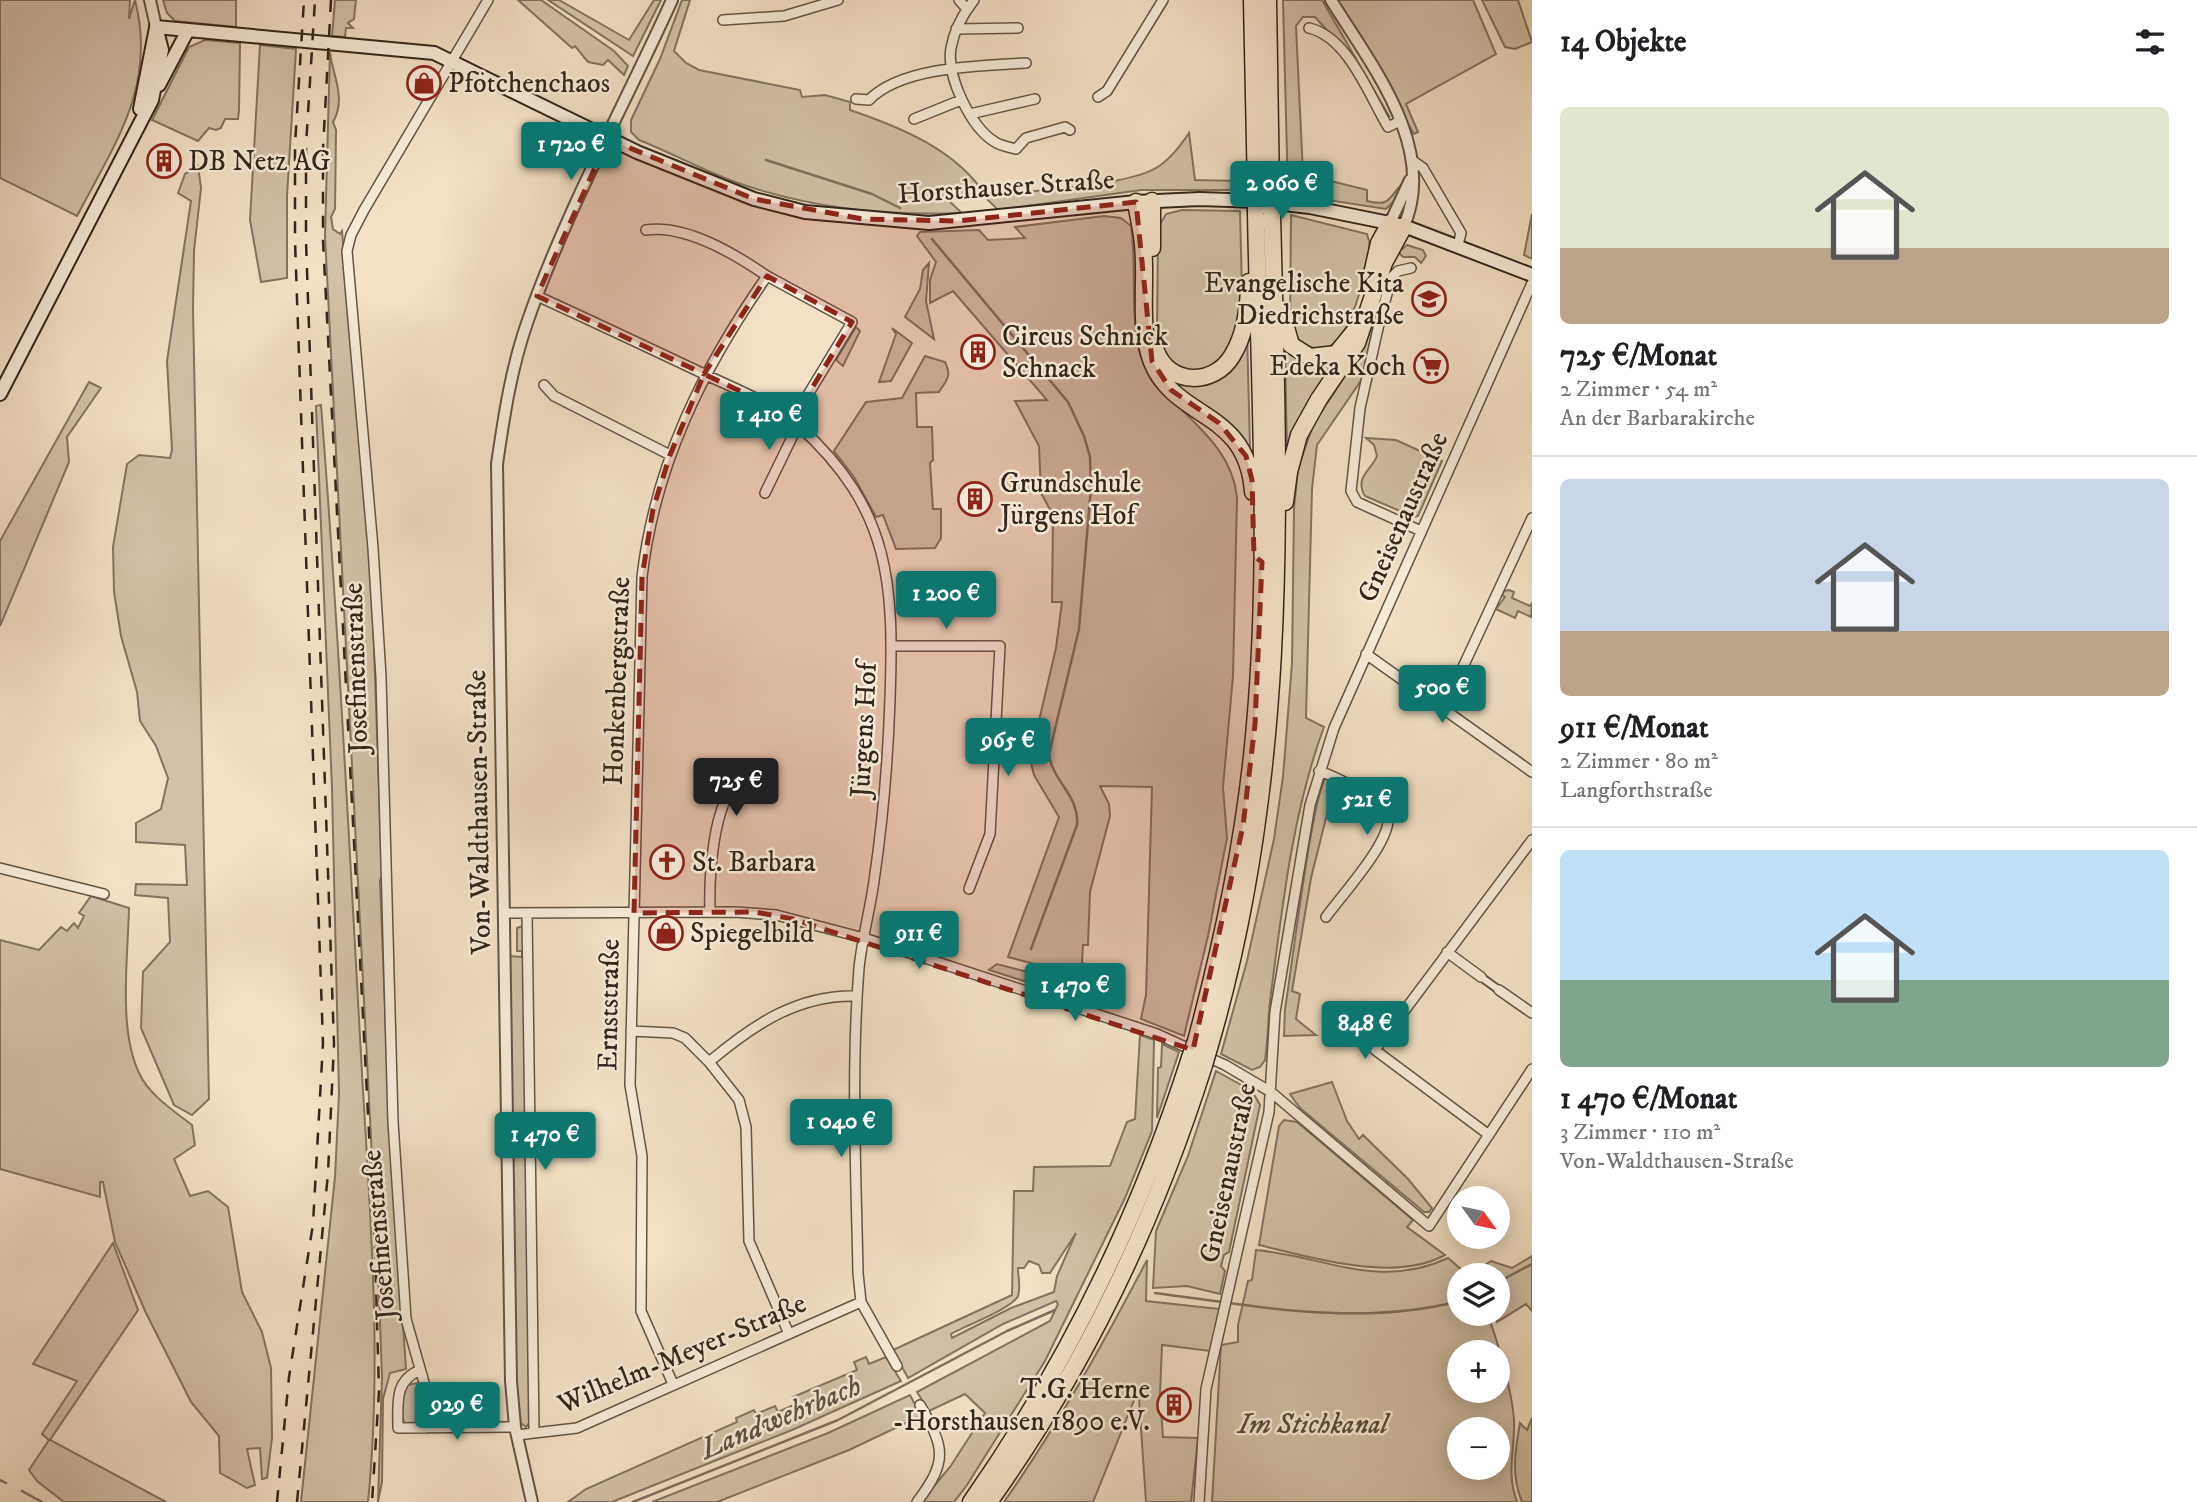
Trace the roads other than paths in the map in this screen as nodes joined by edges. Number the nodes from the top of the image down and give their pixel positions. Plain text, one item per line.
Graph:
1 (149, 0) edge
2 (488, 0) edge
3 (672, 0) edge
4 (838, 0) edge
5 (959, 0) edge
6 (974, 0) edge
7 (1163, 0) edge
8 (1252, 0) edge
9 (1268, 0) edge
10 (1331, 0) edge
11 (967, 9) junction
12 (723, 20) dead end
13 (156, 27) junction
14 (1018, 28) dead end
15 (1309, 28) dead end
16 (956, 29) junction
17 (188, 30) junction
18 (452, 60) junction
19 (1026, 63) dead end
20 (952, 68) junction
21 (156, 89) junction
22 (1098, 97) dead end
23 (856, 99) dead end
24 (1035, 99) dead end
25 (961, 100) junction
26 (970, 114) junction
27 (140, 119) junction
28 (914, 119) dead end
29 (1400, 121) junction
30 (1070, 131) dead end
31 (608, 139) junction
32 (1413, 161) junction
33 (1263, 191) junction
34 (1144, 202) junction
35 (1261, 216) junction
36 (1397, 225) junction
37 (646, 230) dead end
38 (1272, 232) junction
39 (1458, 245) junction
40 (1411, 268) dead end
41 (1532, 275) edge
42 (768, 276) junction
43 (1532, 283) edge
44 (537, 296) junction
45 (704, 374) junction
46 (544, 385) dead end
47 (0, 394) edge
48 (795, 423) junction
49 (670, 454) junction
50 (765, 493) dead end
51 (1532, 518) edge
52 (1421, 531) junction
53 (1262, 562) junction
54 (1277, 573) junction
55 (891, 646) junction
56 (1366, 654) junction
57 (1444, 708) junction
58 (1319, 771) junction
59 (1532, 772) edge
60 (740, 781) dead end
61 (1532, 840) edge
62 (0, 869) edge
63 (969, 889) dead end
64 (104, 894) dead end
65 (709, 912) junction
66 (504, 913) junction
67 (527, 913) junction
68 (634, 913) junction
69 (1325, 917) dead end
70 (864, 938) junction
71 (1447, 952) junction
72 (1481, 977) joint
73 (1499, 990) joint
74 (857, 996) junction
75 (1532, 1013) edge
76 (631, 1031) junction
77 (1202, 1045) junction
78 (1197, 1061) junction
79 (709, 1062) junction
80 (1532, 1069) edge
81 (1271, 1092) junction
82 (1489, 1135) junction
83 (861, 1302) junction
84 (789, 1334) junction
85 (897, 1366) dead end
86 (421, 1370) junction
87 (673, 1384) junction
88 (920, 1405) dead end
89 (426, 1428) junction
90 (516, 1431) junction
91 (534, 1431) junction
92 (532, 1502) edge
93 (917, 1502) edge
94 (971, 1502) edge
95 (989, 1502) edge
96 (1199, 1502) edge

1 - 13 street
2 - 18 street, Josefinenstraße
3 - 31 street, Von-Waldthausen-Straße
4 - 12 street
5 - 11 street
6 - 11 street
7 - 22 street
8 - 33 highway
9 - 33 highway
10 - 29 street
11 - 16 street
13 - 17 main road, Horsthauser Straße
13 - 21 main road
13 - 27 main road
14 - 16 street
15 - 29 street
16 - 20 street
17 - 18 main road, Horsthauser Straße
17 - 21 main road
18 - 31 main road, Horsthauser Straße
18 - 86 street, Josefinenstraße
19 - 20 street
20 - 23 street
20 - 25 street
21 - 27 main road
24 - 26 street
25 - 26 street
25 - 28 street
26 - 30 street
27 - 47 main road
29 - 32 street
31 - 34 main road, Horsthauser Straße
31 - 44 street, Von-Waldthausen-Straße
32 - 36 street
32 - 39 street
33 - 35 highway, bridge
34 - 35 highway
34 - 36 main road, Horsthauser Straße
34 - 53 highway
35 - 38 highway
35 - 53 highway
36 - 38 highway
36 - 39 main road, Horsthauser Straße
36 - 54 highway
37 - 42 street
38 - 54 highway
39 - 41 main road, Horsthauser Straße
40 - 52 street
42 - 45 street, Honkenbergstraße
42 - 48 street
43 - 52 street, Gneisenaustraße
44 - 45 street, Jürgens Hof
44 - 66 street, Von-Waldthausen-Straße
45 - 48 street, Jürgens Hof
45 - 49 street, Honkenbergstraße
46 - 49 street
48 - 50 street
48 - 55 street, Jürgens Hof
49 - 68 street, Honkenbergstraße
51 - 57 street
52 - 56 street, Gneisenaustraße
53 - 77 highway
54 - 77 highway
55 - 63 street
55 - 70 street, Jürgens Hof
56 - 57 street
56 - 58 street, Gneisenaustraße
57 - 59 street
58 - 69 street
58 - 81 street, Gneisenaustraße
60 - 65 street
61 - 71 street
62 - 64 street
65 - 68 street
65 - 70 street
66 - 67 street
66 - 90 street, Von-Waldthausen-Straße
67 - 68 street
67 - 91 street, Von-Waldthausen-Straße
68 - 76 street, Ernststraße
70 - 74 street, Jürgens Hof
70 - 81 street
71 - 72 street
71 - 82 street
72 - 73 street
73 - 75 street
74 - 79 street
74 - 83 street, Jürgens Hof
76 - 79 street
76 - 87 street, Ernststraße
77 - 78 highway, bridge
78 - 94 highway
78 - 95 highway
79 - 84 street
80 - 82 street
81 - 82 street
81 - 96 street, Gneisenaustraße
83 - 84 street, Wilhelm-Meyer-Straße
83 - 85 street
84 - 87 street, Wilhelm-Meyer-Straße
86 - 89 street, Josefinenstraße
86 - 89 street
87 - 91 street, Wilhelm-Meyer-Straße
88 - 93 street
89 - 90 street
90 - 91 street, Wilhelm-Meyer-Straße
90 - 92 street, Von-Waldthausen-Straße

